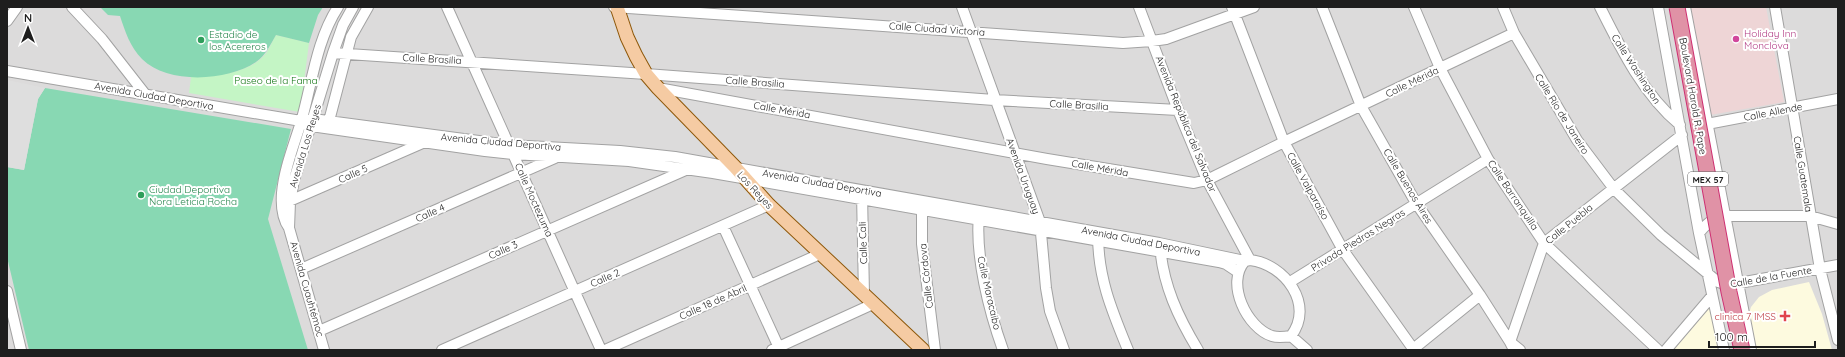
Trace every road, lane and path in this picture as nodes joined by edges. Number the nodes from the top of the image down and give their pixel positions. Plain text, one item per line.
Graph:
1 (17, 7) edge
2 (72, 7) edge
3 (338, 7) edge
4 (354, 7) edge
5 (368, 7) edge
6 (447, 7) edge
7 (616, 7) edge
8 (962, 7) edge
9 (1139, 7) edge
10 (1254, 7) edge
11 (1322, 7) edge
12 (1414, 7) edge
13 (1503, 7) edge
14 (1600, 7) edge
15 (1658, 7) edge
16 (1668, 7) edge
17 (1677, 7) edge
18 (1686, 7) edge
19 (1775, 7) edge
20 (1233, 11) edge
21 (7, 21) edge
22 (970, 32) junction
23 (1514, 33) junction
24 (1152, 42) junction
25 (333, 53) junction
26 (346, 54) junction
27 (472, 62) junction
28 (1440, 68) junction
29 (7, 71) edge
30 (646, 74) junction
31 (658, 88) junction
32 (145, 94) junction
33 (1838, 99) edge
34 (994, 100) junction
35 (1361, 106) junction
36 (1792, 108) junction
37 (1178, 110) junction
38 (301, 120) junction
39 (329, 121) junction
40 (312, 122) junction
41 (1707, 124) junction
42 (1681, 130) junction
43 (425, 142) junction
44 (1284, 142) junction
45 (1712, 143) junction
46 (511, 150) junction
47 (1014, 152) junction
48 (1685, 153) junction
49 (558, 156) junction
50 (1488, 159) junction
51 (735, 167) junction
52 (688, 169) junction
53 (521, 172) junction
54 (745, 179) junction
55 (1207, 180) junction
56 (1614, 189) junction
57 (862, 195) junction
58 (286, 203) junction
59 (1416, 203) junction
60 (768, 205) junction
61 (922, 206) junction
62 (979, 216) junction
63 (1726, 216) junction
64 (1810, 216) junction
65 (1838, 224) edge
66 (724, 226) junction
67 (1041, 226) junction
68 (289, 228) joint
69 (547, 231) junction
70 (1699, 233) junction
71 (1098, 236) junction
72 (1544, 242) junction
73 (1160, 247) junction
74 (1343, 250) junction
75 (820, 254) junction
76 (1248, 261) junction
77 (1838, 265) edge
78 (301, 269) junction
79 (1820, 269) junction
80 (1238, 272) junction
81 (1708, 274) junction
82 (1290, 282) junction
83 (1738, 284) junction
84 (750, 286) junction
85 (7, 291) edge
86 (574, 291) junction
87 (1480, 295) junction
88 (1712, 296) junction
89 (869, 299) junction
90 (9, 313) edge
91 (319, 331) junction
92 (1291, 336) junction
93 (1838, 340) edge
94 (1512, 346) edge
95 (777, 349) edge
96 (21, 350) edge
97 (324, 350) edge
98 (442, 350) edge
99 (601, 350) edge
100 (606, 350) edge
101 (923, 350) edge
102 (935, 350) edge
103 (1003, 350) edge
104 (1064, 350) edge
105 (1128, 350) edge
106 (1198, 350) edge
107 (1306, 350) edge
108 (1413, 350) edge
109 (1520, 350) edge
110 (1658, 350) edge
111 (1666, 350) edge
112 (1724, 350) edge
113 (1733, 350) edge
114 (1742, 350) edge
115 (1751, 350) edge

1 - 21 street
2 - 32 street
3 - 38 street, Avenida Los Reyes
4 - 25 street, Avenida Los Reyes
5 - 26 street
6 - 27 street, Calle Moctezuma
7 - 22 street, Calle Ciudad Victoria
7 - 30 main road, Los Reyes
8 - 22 street, Avenida Uruguay
9 - 24 street, Avenida República del Salvador
10 - 20 street, Calle Ciudad Victoria
11 - 35 street, Calle Buenos Aires
12 - 28 street, Calle Barranquilla
13 - 23 street, Calle Río de Janeiro
14 - 42 street, Calle Washington
15 - 42 street
16 - 113 highway, Boulevard Harold R. Pape / MEX 57
17 - 114 highway, Boulevard Harold R. Pape / MEX 57, bridge
18 - 41 street
19 - 36 street, Calle Guatemala
20 - 24 street, Calle Ciudad Victoria
20 - 44 street, Calle Valparaíso
22 - 24 street, Calle Ciudad Victoria
22 - 34 street, Avenida Uruguay
23 - 28 street, Calle Mérida
23 - 56 street, Calle Río de Janeiro
24 - 37 street, Avenida República del Salvador
25 - 26 street, Calle Brasilia
25 - 40 street, Avenida Los Reyes
26 - 27 street, Calle Brasilia
26 - 39 street
27 - 30 street, Calle Brasilia
27 - 46 street, Calle Moctezuma
28 - 35 street, Calle Mérida
28 - 50 street, Calle Barranquilla
29 - 32 street, Avenida Ciudad Deportiva
30 - 31 main road, Los Reyes
30 - 34 street, Calle Brasilia
31 - 47 street, Calle Mérida
31 - 51 main road, Los Reyes
32 - 38 street, Avenida Ciudad Deportiva
33 - 36 street, Calle Allende
34 - 37 street, Calle Brasilia
34 - 47 street, Avenida Uruguay
35 - 44 street, Calle Mérida
35 - 59 street, Calle Buenos Aires
36 - 41 street, Calle Allende
36 - 64 street, Calle Guatemala
37 - 55 street, Avenida República del Salvador
38 - 40 street, Avenida Ciudad Deportiva
38 - 58 street, Avenida Los Reyes
39 - 40 street, Avenida Ciudad Deportiva
39 - 46 street, Avenida Ciudad Deportiva
40 - 43 street, Avenida Ciudad Deportiva
40 - 58 street, Avenida Los Reyes
41 - 45 street
42 - 48 street
42 - 56 street, Calle Puebla
43 - 46 street, Avenida Ciudad Deportiva
43 - 58 street, Calle 5
44 - 55 street, Calle Mérida
44 - 74 street, Calle Valparaíso
45 - 48 street
45 - 63 street
46 - 49 street, Avenida Ciudad Deportiva
46 - 51 street, Avenida Ciudad Deportiva
46 - 53 street, Calle Moctezuma
47 - 55 street, Calle Mérida
47 - 67 street, Avenida Uruguay
48 - 70 street
49 - 52 street, Avenida Ciudad Deportiva
49 - 53 street, Calle 4
50 - 59 street, Privada Piedras Negras
50 - 72 street, Calle Barranquilla
51 - 54 main road, Los Reyes
51 - 57 street, Avenida Ciudad Deportiva
52 - 54 street, Avenida Ciudad Deportiva
52 - 69 street, Calle 3
53 - 69 street, Calle Moctezuma
53 - 78 street, Calle 4
54 - 57 street, Avenida Ciudad Deportiva
54 - 60 main road, Los Reyes
55 - 76 street, Avenida República del Salvador
56 - 72 street, Calle Puebla
56 - 81 street, Calle Río de Janeiro
57 - 61 street, Avenida Ciudad Deportiva
57 - 89 street, Calle Cali
58 - 68 street, Avenida Los Reyes
59 - 74 street, Privada Piedras Negras
59 - 87 street, Calle Buenos Aires
60 - 66 street, Calle 2
60 - 75 main road, Los Reyes
61 - 62 street, Avenida Ciudad Deportiva
61 - 102 street, Calle Córdova
62 - 67 street, Avenida Ciudad Deportiva
62 - 103 street, Calle Maracaibo
63 - 64 street
63 - 70 street
63 - 83 street
64 - 65 street
64 - 79 street, Calle Guatemala
66 - 84 street
66 - 86 street, Calle 2
67 - 71 street, Avenida Ciudad Deportiva
67 - 104 street, Avenida Uruguay
68 - 78 street, Avenida Cuauhtémoc
69 - 86 street, Calle Moctezuma
69 - 91 street, Calle 3
70 - 81 street
71 - 73 street, Avenida Ciudad Deportiva
71 - 105 street
72 - 94 street, Calle Puebla
72 - 110 street, Calle Barranquilla
73 - 76 street, Avenida Ciudad Deportiva
73 - 80 street, Avenida Ciudad Deportiva
73 - 106 street
74 - 82 street, Privada Piedras Negras
74 - 108 street, Calle Valparaíso
75 - 84 street, Calle 18 de Abril
75 - 89 main road, Los Reyes
76 - 80 street
76 - 82 street
77 - 79 street, Calle de la Fuente
78 - 91 street, Avenida Cuauhtémoc
79 - 83 street, Calle de la Fuente
79 - 93 street, Calle Guatemala
80 - 92 street
81 - 83 street, Calle de la Fuente
81 - 88 street
82 - 92 street
83 - 115 street
84 - 95 street
84 - 100 street, Calle 18 de Abril
85 - 90 street
86 - 98 street, Calle 2
86 - 99 street, Calle Moctezuma
87 - 94 street, Calle Buenos Aires
87 - 108 street
88 - 111 street
88 - 112 street
89 - 95 street
89 - 101 main road, Los Reyes
90 - 96 street
91 - 97 street, Avenida Cuauhtémoc
92 - 107 street
94 - 109 street, Calle Buenos Aires

